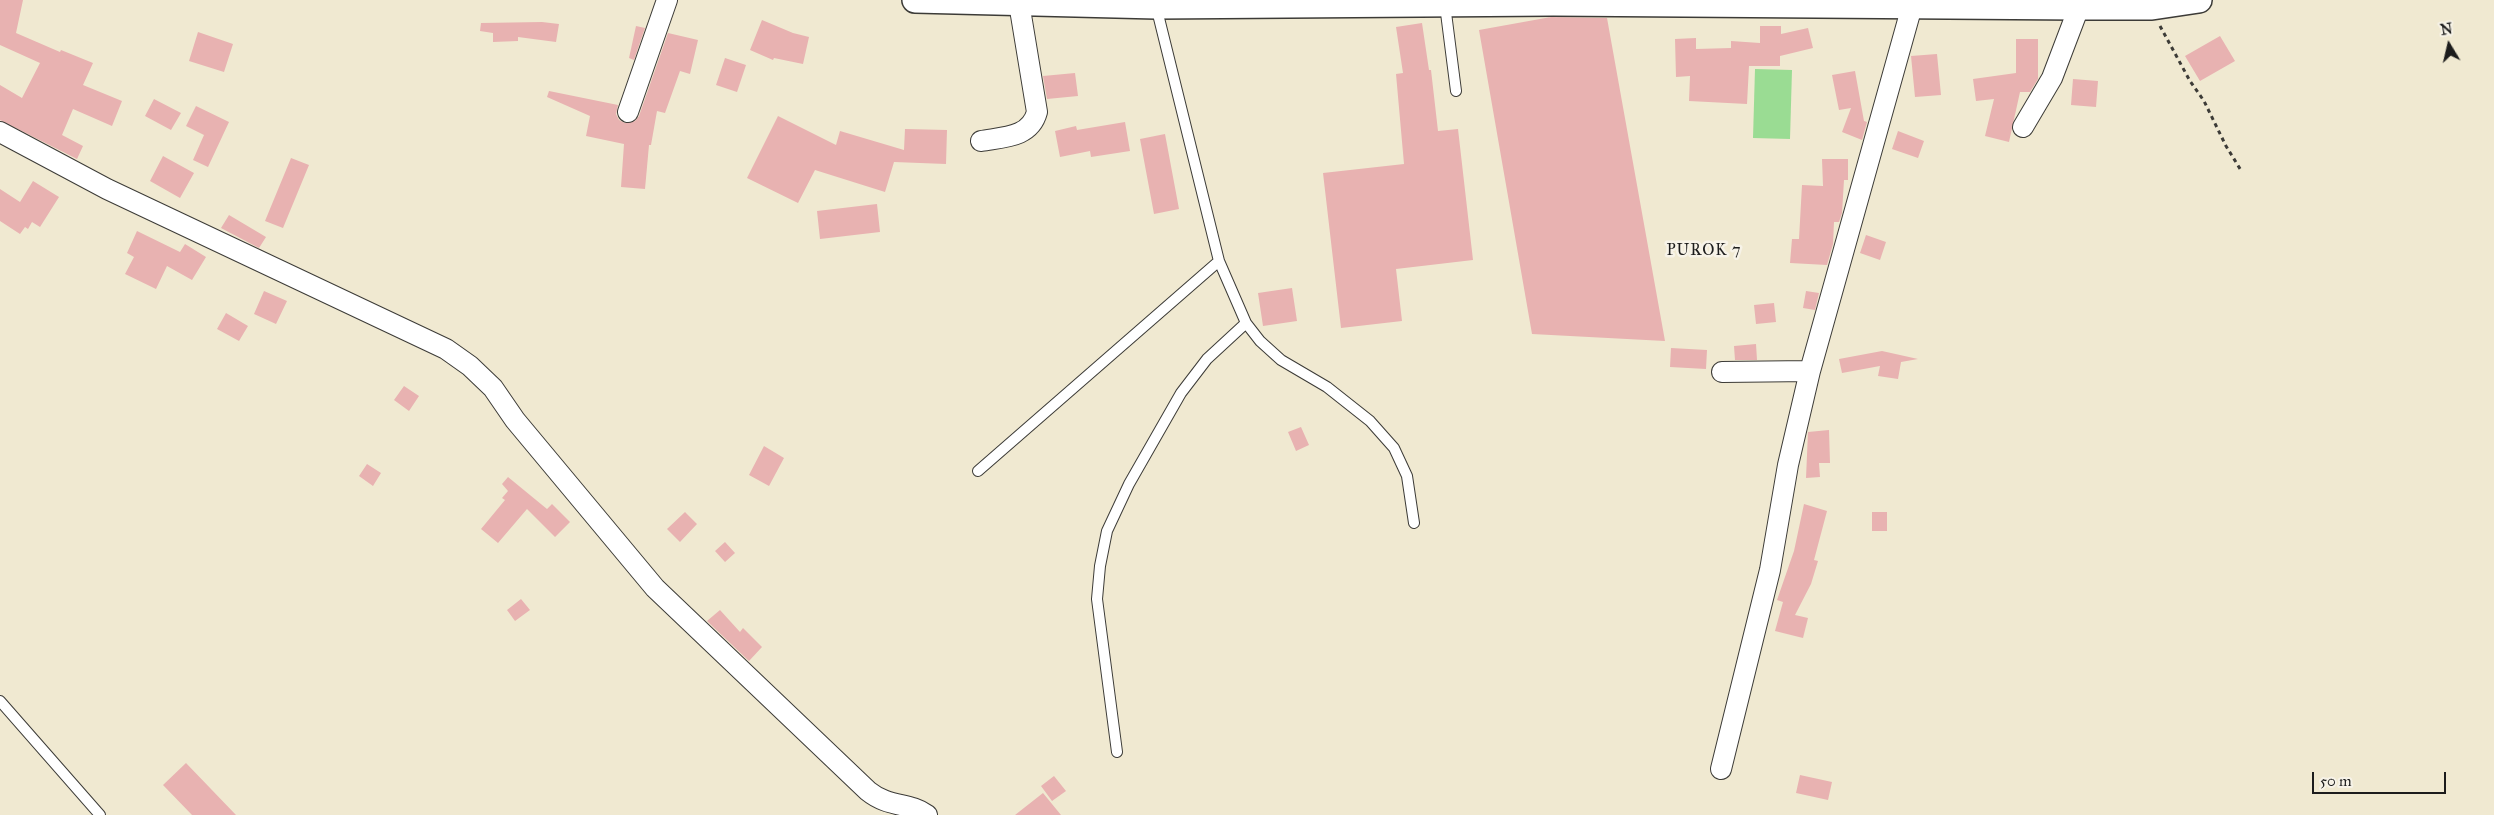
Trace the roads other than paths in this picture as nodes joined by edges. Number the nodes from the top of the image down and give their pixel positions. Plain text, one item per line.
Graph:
1 (667, 0) edge
2 (915, 0) edge
3 (2199, 0) edge
4 (1553, 1) edge
5 (1019, 3) junction
6 (1445, 4) junction
7 (1901, 4) edge
8 (1156, 6) junction
9 (2078, 7) junction
10 (1456, 91) dead end
11 (628, 112) dead end
12 (2023, 128) dead end
13 (0, 132) edge
14 (981, 141) dead end
15 (1219, 261) junction
16 (1246, 323) junction
17 (1810, 371) junction
18 (1722, 372) dead end
19 (978, 471) dead end
20 (1414, 523) dead end
21 (0, 701) edge
22 (1117, 752) dead end
23 (1721, 769) dead end
24 (100, 815) edge
25 (927, 815) edge

1 - 11 street
2 - 5 street
3 - 9 street
4 - 6 street
4 - 7 street
5 - 8 street
5 - 14 street
6 - 8 street
6 - 10 lane
7 - 9 street
7 - 17 street
8 - 15 lane
9 - 12 street
13 - 25 street
15 - 16 lane
15 - 19 lane
16 - 20 lane
16 - 22 lane
17 - 18 street
17 - 23 street
21 - 24 lane

